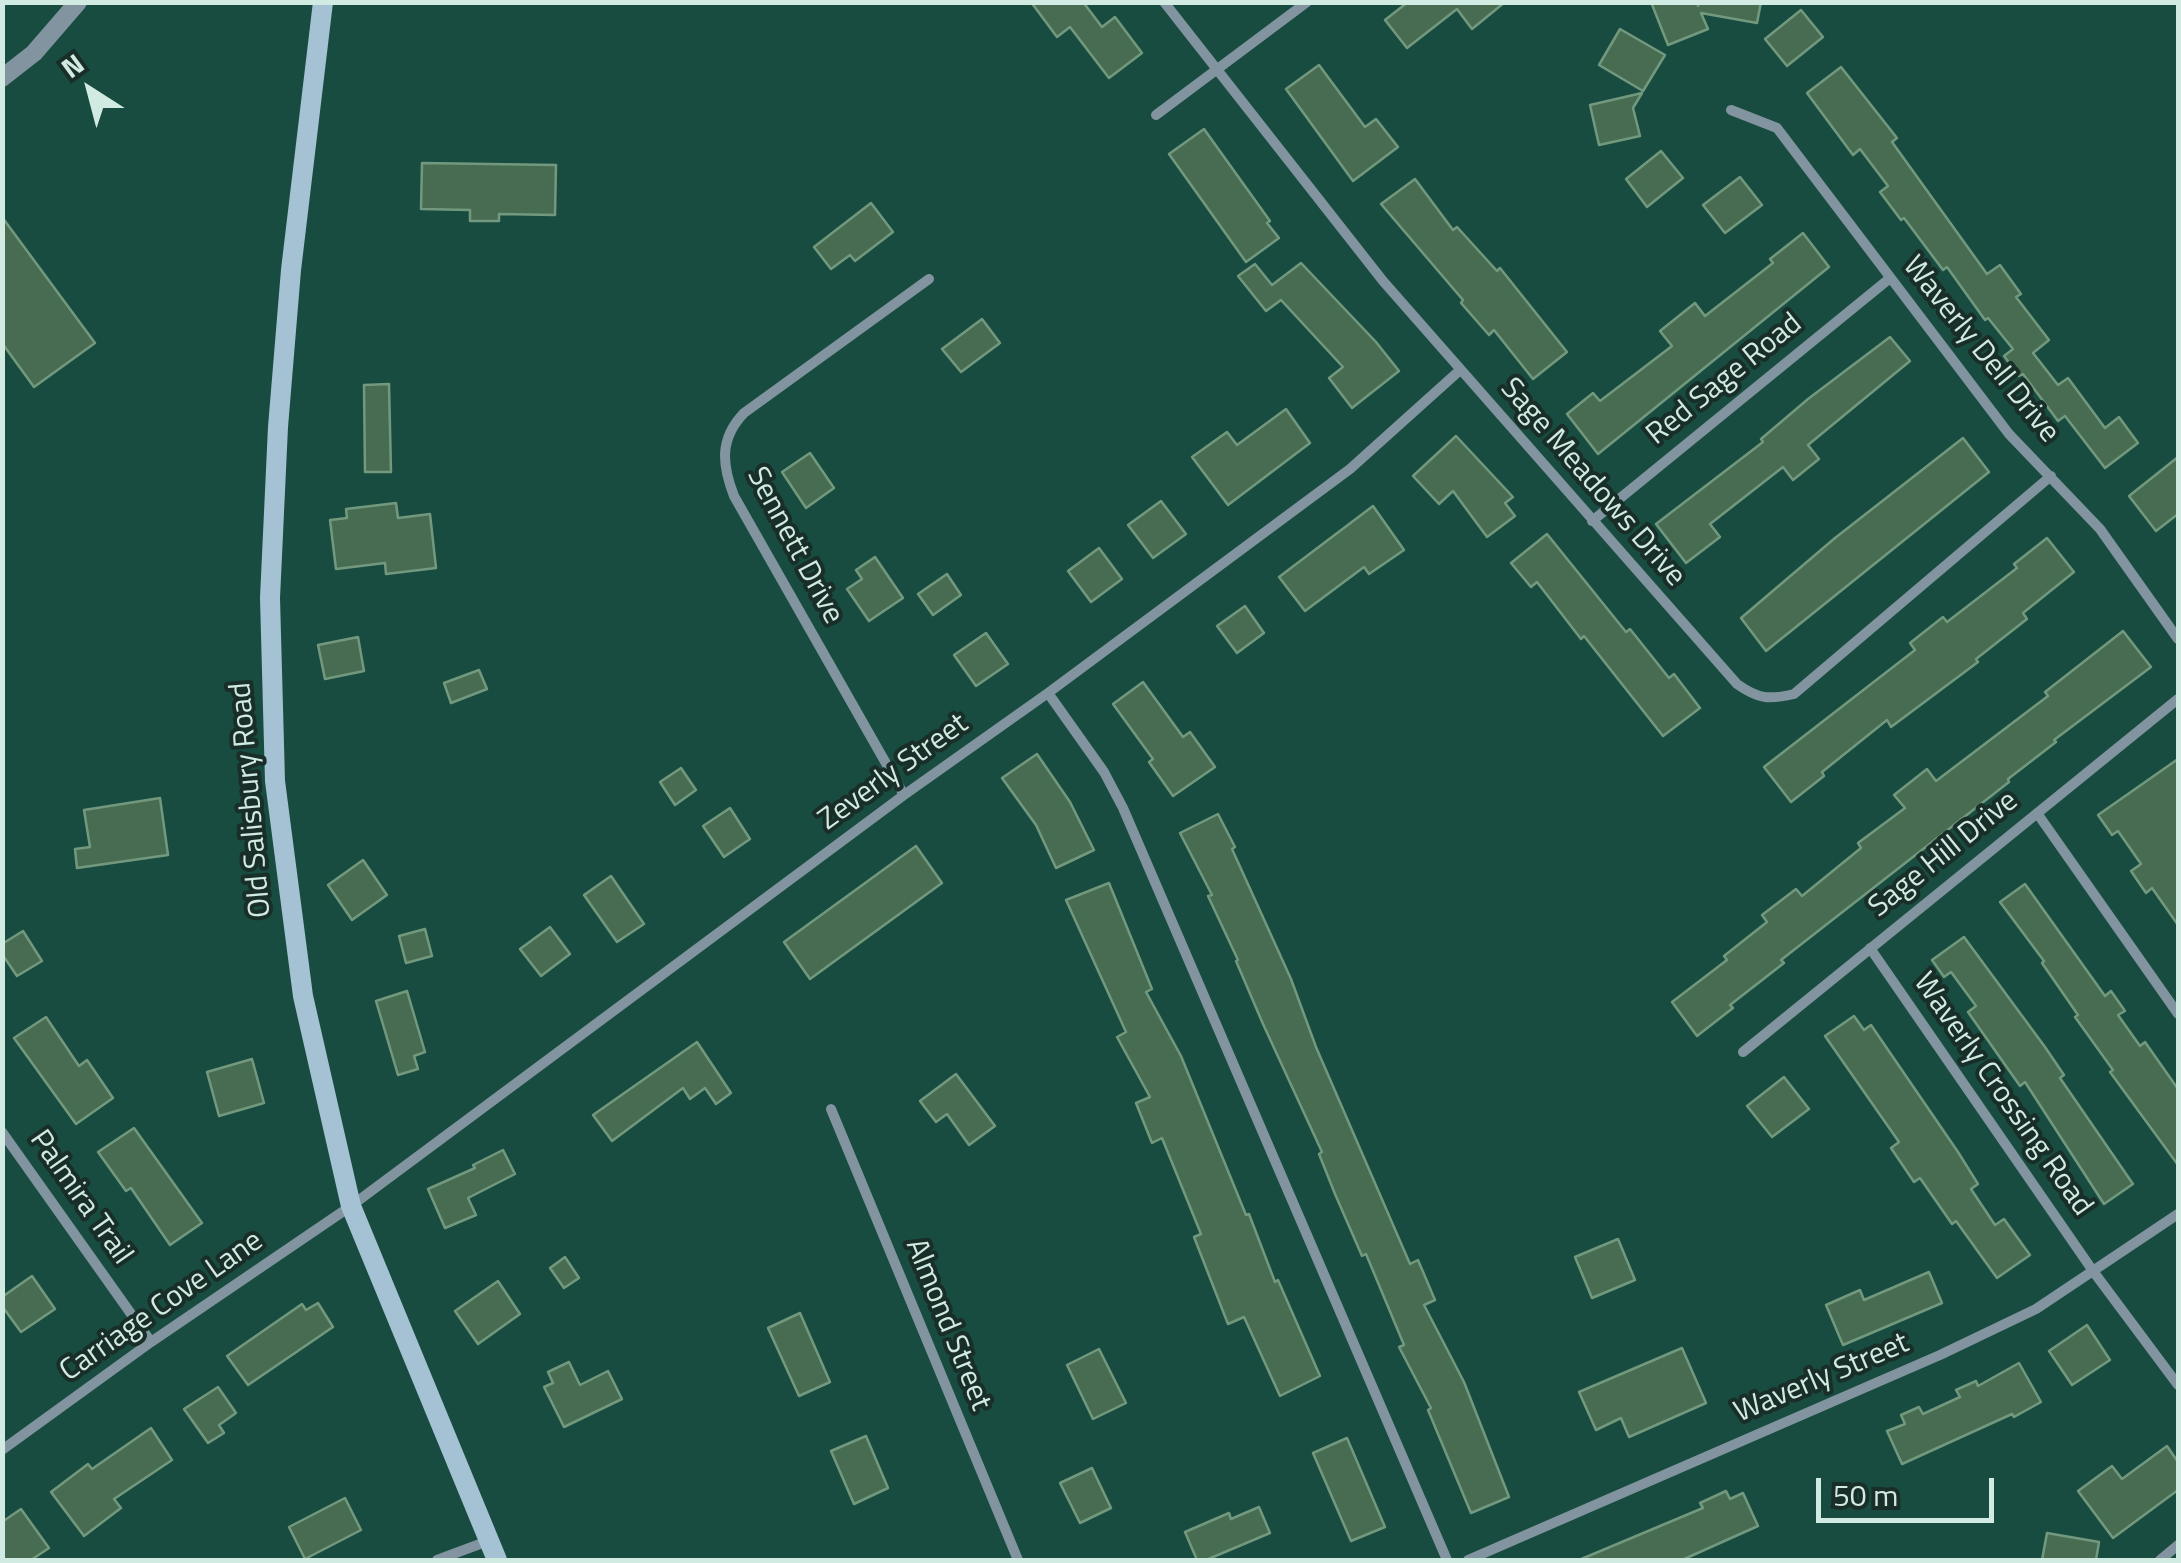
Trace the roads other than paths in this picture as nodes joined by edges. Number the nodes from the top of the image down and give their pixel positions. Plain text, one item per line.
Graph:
1 (78, 2) edge
2 (324, 2) edge
3 (1164, 2) edge
4 (1308, 2) edge
5 (1217, 72) junction
6 (2, 78) edge
7 (1731, 110) dead end
8 (1156, 115) dead end
9 (930, 278) dead end
10 (1890, 278) junction
11 (1459, 371) junction
12 (2051, 476) junction
13 (1592, 521) junction
14 (2178, 639) edge
15 (1048, 694) junction
16 (2178, 699) edge
17 (904, 795) junction
18 (2037, 812) junction
19 (1870, 948) junction
20 (2178, 1014) edge
21 (1743, 1052) dead end
22 (831, 1109) dead end
23 (2, 1132) edge
24 (351, 1206) junction
25 (2178, 1214) edge
26 (2093, 1271) junction
27 (151, 1342) junction
28 (2178, 1385) edge
29 (2, 1450) edge
30 (2178, 1545) edge
31 (492, 1551) edge
32 (437, 1560) edge
33 (1018, 1560) edge
34 (1447, 1560) edge
35 (1468, 1560) edge
36 (2160, 1560) edge

1 - 6 street
2 - 24 main road, Old Salisbury Road
3 - 5 street, Sage Meadows Drive
4 - 5 street
5 - 8 street
5 - 11 street, Sage Meadows Drive
7 - 10 street, Waverly Dell Drive
9 - 17 street, Sennett Drive
10 - 12 street, Waverly Dell Drive
10 - 13 street, Red Sage Road
11 - 13 street, Sage Meadows Drive
11 - 15 street, Zeverly Street
12 - 13 street, Sage Meadows Drive
12 - 14 street, Waverly Dell Drive
15 - 17 street, Zeverly Street
15 - 34 street
16 - 18 street, Sage Hill Drive
17 - 24 street, Zeverly Street
18 - 19 street, Sage Hill Drive
18 - 20 street
19 - 21 street, Sage Hill Drive
19 - 26 street, Waverly Crossing Road
22 - 33 street, Almond Street
23 - 27 street, Palmira Trail
24 - 27 street, Carriage Cove Lane
24 - 31 main road, Old Salisbury Road
25 - 26 street, Waverly Street
26 - 28 street, Waverly Crossing Road
26 - 35 street, Waverly Street
27 - 29 street, Carriage Cove Lane
30 - 36 street
31 - 32 street

